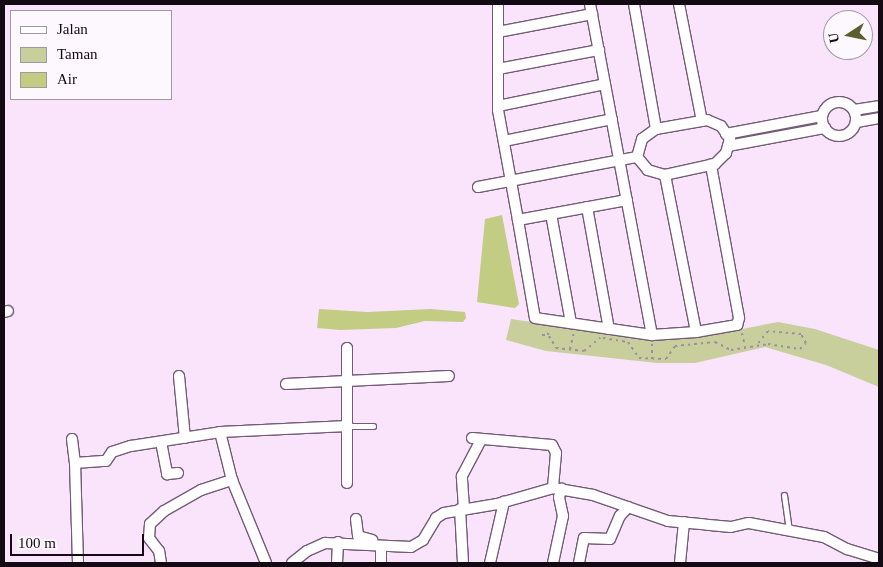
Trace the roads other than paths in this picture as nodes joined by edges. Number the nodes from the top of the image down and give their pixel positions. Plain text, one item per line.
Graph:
1 (498, 4) edge
2 (634, 4) edge
3 (679, 4) edge
4 (591, 9) edge
5 (498, 32) junction
6 (599, 50) junction
7 (498, 69) junction
8 (605, 84) junction
9 (498, 106) junction
10 (879, 106) edge
11 (854, 110) junction
12 (821, 116) junction
13 (879, 118) edge
14 (612, 119) junction
15 (702, 121) junction
16 (857, 122) junction
17 (825, 128) junction
18 (656, 129) junction
19 (726, 134) junction
20 (504, 141) junction
21 (728, 146) junction
22 (637, 157) junction
23 (620, 160) junction
24 (711, 166) junction
25 (665, 175) junction
26 (511, 181) junction
27 (478, 187) dead end
28 (627, 200) junction
29 (587, 207) junction
30 (551, 214) junction
31 (518, 220) junction
32 (573, 323) junction
33 (609, 328) junction
34 (696, 332) junction
35 (652, 335) junction
36 (347, 348) dead end
37 (179, 376) dead end
38 (448, 376) dead end
39 (348, 382) junction
40 (286, 384) dead end
41 (348, 426) junction
42 (373, 426) dead end
43 (220, 432) junction
44 (185, 438) junction
45 (72, 439) dead end
46 (161, 442) junction
47 (75, 463) junction
48 (178, 473) dead end
49 (232, 480) junction
50 (347, 483) dead end
51 (557, 488) junction
52 (784, 495) dead end
53 (504, 502) junction
54 (462, 508) junction
55 (628, 508) junction
56 (356, 519) dead end
57 (684, 522) junction
58 (789, 531) junction
59 (338, 542) junction
60 (377, 546) junction
61 (879, 559) edge
62 (78, 563) edge
63 (161, 563) edge
64 (266, 563) edge
65 (292, 563) edge
66 (338, 563) edge
67 (381, 563) edge
68 (464, 563) edge
69 (490, 563) edge
70 (553, 563) edge
71 (579, 563) edge
72 (680, 563) edge

1 - 5 street
2 - 18 street
3 - 15 street
4 - 5 street
4 - 6 street
5 - 7 street
6 - 7 street
6 - 8 street
7 - 9 street
8 - 9 street
8 - 14 street
9 - 20 street
10 - 11 street
11 - 12 street
11 - 16 street
12 - 17 street
12 - 19 street
13 - 16 street
14 - 20 street
14 - 23 street
15 - 18 street
15 - 19 street
16 - 17 street
17 - 21 street
18 - 22 street
19 - 21 street
20 - 26 street
21 - 24 street
22 - 23 street
22 - 25 street
23 - 26 street
23 - 28 street
24 - 25 street
24 - 34 street
25 - 34 street
26 - 27 street
26 - 31 street
28 - 29 street
28 - 35 street
29 - 30 street
29 - 33 street
30 - 31 street
30 - 32 street
31 - 32 street
32 - 33 street
33 - 35 street
34 - 35 street
36 - 39 street
37 - 44 street
38 - 39 street
39 - 40 street
39 - 41 street
41 - 42 lane
41 - 43 street
41 - 50 street
43 - 44 street
43 - 49 street
44 - 46 street
45 - 47 street
46 - 47 street
46 - 48 street
47 - 62 street
49 - 63 street
49 - 64 street
51 - 53 street
51 - 54 street
51 - 55 street
51 - 70 street
52 - 58 lane
53 - 54 street
53 - 69 street
54 - 60 street
54 - 68 street
55 - 57 street
55 - 71 street
56 - 60 street
57 - 58 street
57 - 72 street
58 - 61 street
59 - 60 street
59 - 65 street
59 - 66 street
60 - 67 street

